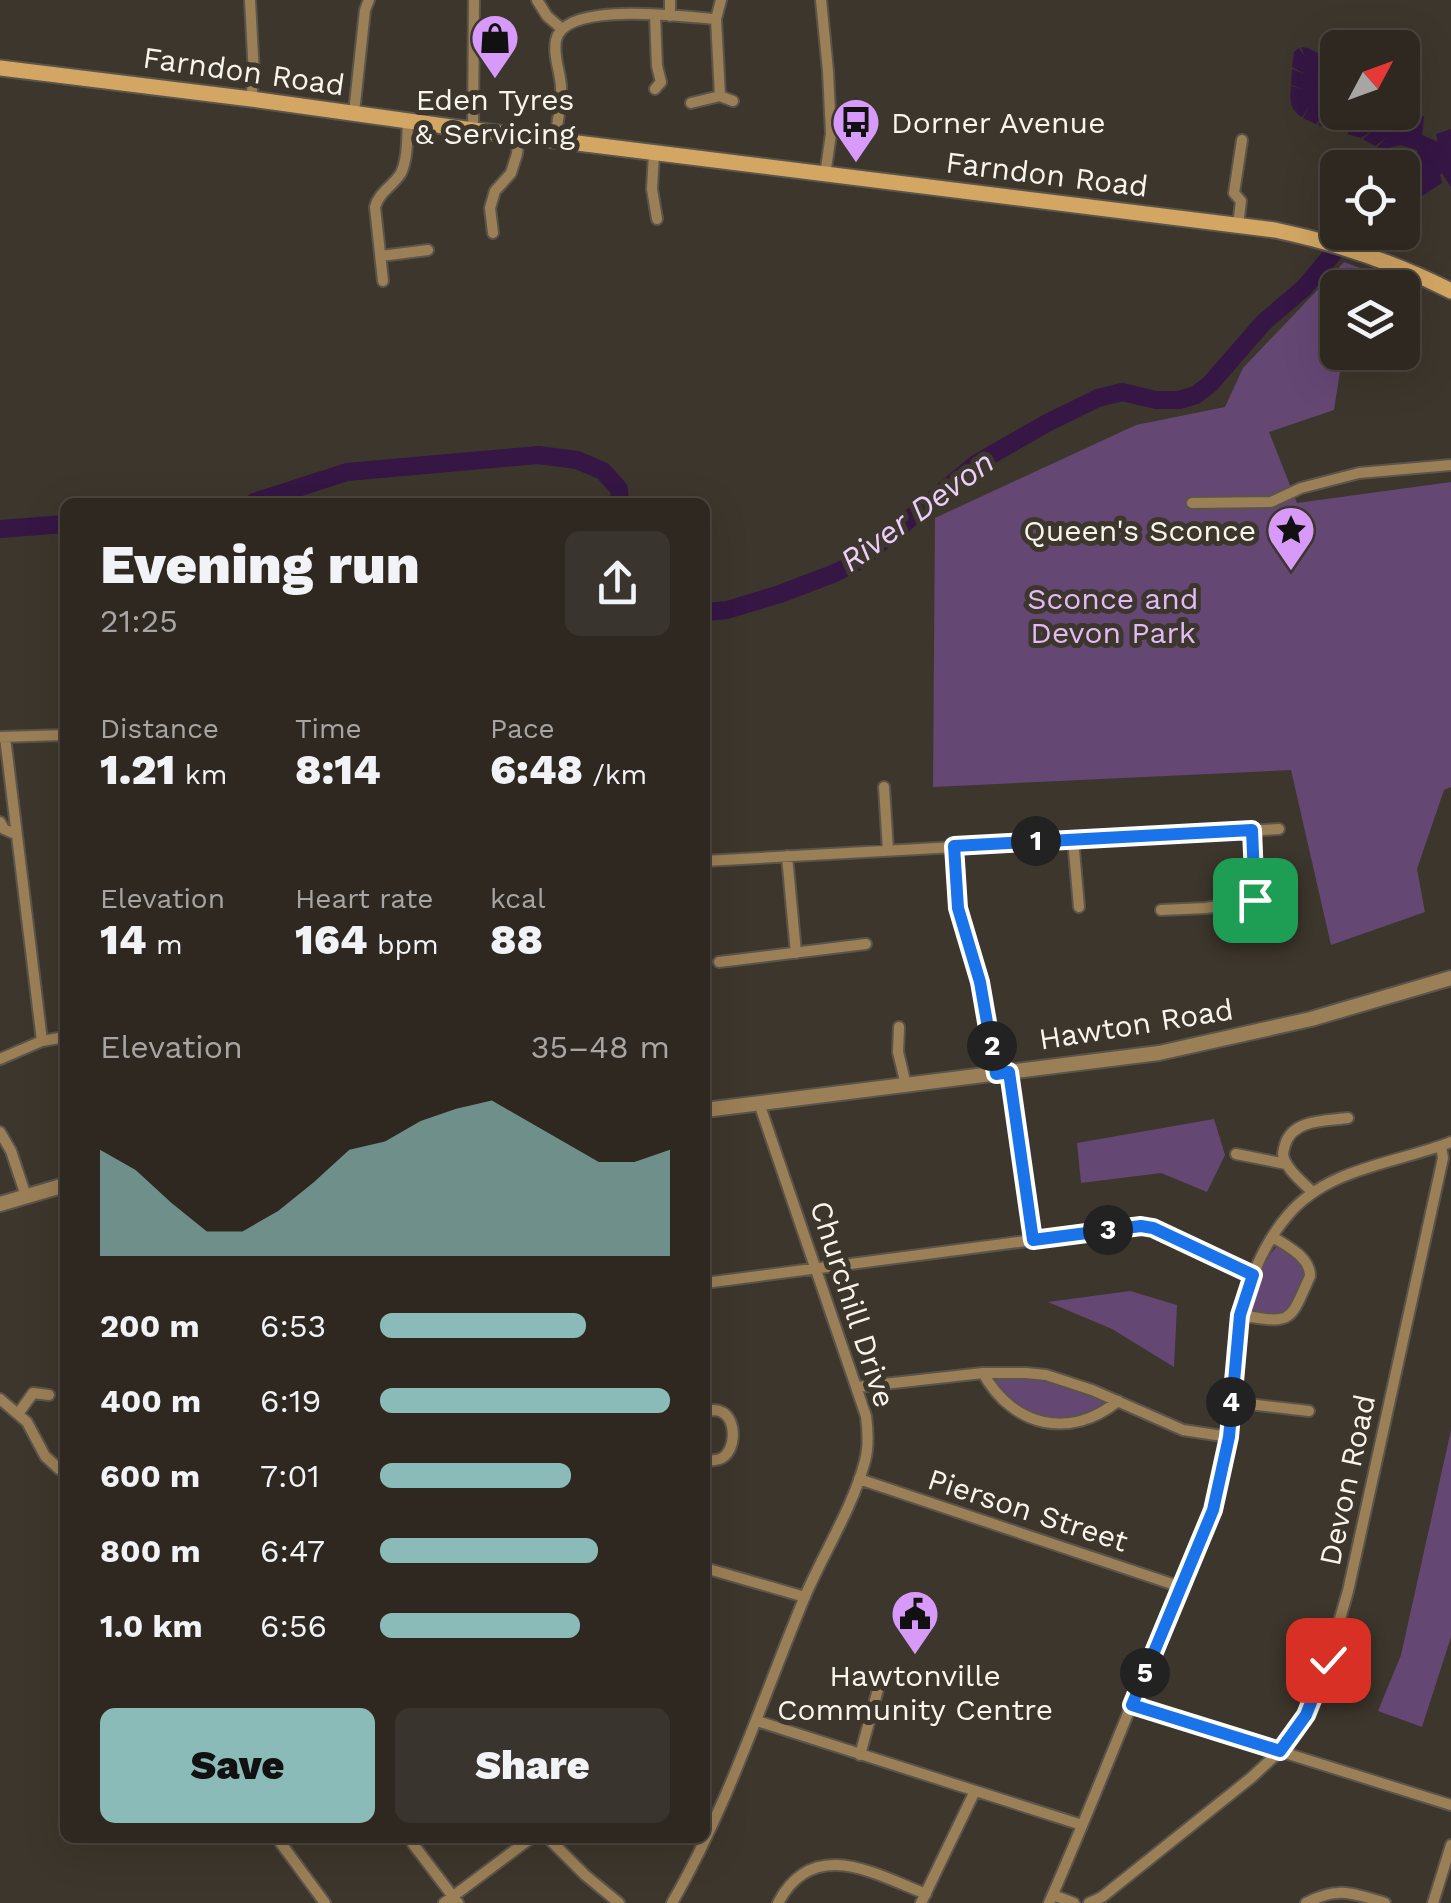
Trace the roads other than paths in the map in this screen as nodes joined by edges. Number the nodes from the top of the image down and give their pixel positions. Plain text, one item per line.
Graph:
1 (250, 0) edge
2 (369, 0) edge
3 (474, 0) edge
4 (537, 0) edge
5 (670, 0) edge
6 (721, 0) edge
7 (821, 0) edge
8 (656, 15) junction
9 (670, 16) junction
10 (716, 19) junction
11 (562, 29) junction
12 (0, 68) edge
13 (662, 84) dead end
14 (720, 96) junction
15 (251, 99) junction
16 (733, 101) dead end
17 (691, 103) dead end
18 (354, 113) junction
19 (408, 121) junction
20 (472, 130) junction
21 (519, 136) junction
22 (555, 140) junction
23 (1242, 140) dead end
24 (654, 153) junction
25 (826, 175) junction
26 (657, 219) dead end
27 (1238, 225) junction
28 (493, 233) dead end
29 (428, 250) dead end
30 (380, 256) junction
31 (383, 280) dead end
32 (1451, 292) edge
33 (1451, 464) edge
34 (1192, 502) dead end
35 (60, 735) edge
36 (2, 737) edge
37 (884, 787) dead end
38 (0, 822) edge
39 (1279, 829) dead end
40 (1252, 830) junction
41 (15, 834) junction
42 (1073, 839) junction
43 (954, 846) junction
44 (888, 850) junction
45 (788, 856) junction
46 (710, 860) edge
47 (1255, 900) junction
48 (1079, 907) dead end
49 (1161, 910) dead end
50 (1256, 922) dead end
51 (866, 944) dead end
52 (796, 953) junction
53 (718, 962) dead end
54 (1451, 978) edge
55 (899, 1027) dead end
56 (60, 1038) edge
57 (42, 1041) junction
58 (0, 1059) edge
59 (1002, 1073) junction
60 (906, 1085) junction
61 (760, 1104) junction
62 (710, 1109) edge
63 (1348, 1118) dead end
64 (0, 1132) edge
65 (1446, 1144) edge
66 (1236, 1154) dead end
67 (1286, 1164) junction
68 (60, 1187) edge
69 (1312, 1192) junction
70 (26, 1196) junction
71 (0, 1204) edge
72 (1273, 1237) junction
73 (1033, 1240) junction
74 (816, 1268) junction
75 (1253, 1275) junction
76 (710, 1281) edge
77 (1240, 1315) junction
78 (983, 1374) junction
79 (856, 1388) junction
80 (49, 1395) dead end
81 (0, 1399) edge
82 (1118, 1402) junction
83 (1232, 1402) junction
84 (710, 1411) edge
85 (1309, 1411) dead end
86 (18, 1414) junction
87 (1229, 1437) junction
88 (710, 1461) edge
89 (60, 1472) edge
90 (859, 1479) junction
91 (710, 1569) edge
92 (1180, 1587) junction
93 (805, 1597) junction
94 (880, 1682) dead end
95 (1132, 1705) junction
96 (756, 1722) junction
97 (1280, 1751) junction
98 (860, 1755) junction
99 (975, 1791) junction
100 (1451, 1806) edge
101 (1082, 1825) junction
102 (710, 1832) edge
103 (284, 1843) edge
104 (524, 1843) edge
105 (553, 1843) edge
106 (704, 1843) edge
107 (413, 1844) dead end
108 (1451, 1845) edge
109 (924, 1899) edge
110 (1051, 1899) edge
111 (452, 1901) edge
112 (324, 1903) edge
113 (619, 1903) edge
114 (672, 1903) edge
115 (778, 1903) edge
116 (1074, 1903) edge
117 (1089, 1903) edge
118 (1306, 1903) edge
119 (1385, 1903) edge
120 (1433, 1903) edge

1 - 15 street
2 - 18 street
3 - 20 street
4 - 11 street
5 - 9 street
6 - 10 street
7 - 25 street
8 - 9 street
8 - 11 street
8 - 13 street
9 - 10 street
10 - 14 street
11 - 22 street
12 - 15 main road, Farndon Road
14 - 16 street
14 - 17 street
15 - 18 main road, Farndon Road
18 - 19 main road, Farndon Road
19 - 20 main road, Farndon Road
19 - 30 street
20 - 21 main road, Farndon Road
21 - 22 main road, Farndon Road
21 - 28 street
22 - 24 main road, Farndon Road
23 - 27 street
24 - 25 main road, Farndon Road
24 - 26 street
25 - 27 main road, Farndon Road
27 - 32 main road, Farndon Road
29 - 30 street
30 - 31 street
33 - 34 street
35 - 36 street
36 - 41 street
37 - 44 street
38 - 41 street
39 - 40 street
40 - 42 street
40 - 47 street
41 - 57 street
42 - 43 street
42 - 48 street
43 - 44 street
43 - 59 street
44 - 45 street
45 - 46 street
45 - 52 street
47 - 49 street
47 - 50 street
51 - 52 street
52 - 53 street
54 - 59 street, Hawton Road
55 - 60 street
56 - 57 street
57 - 58 street
59 - 60 street, Hawton Road
59 - 73 street
60 - 61 street, Hawton Road
61 - 62 street, Hawton Road
61 - 74 street, Churchill Drive
63 - 67 street
64 - 70 street
65 - 69 street
65 - 97 street, Devon Road
66 - 67 street
67 - 69 street
68 - 70 street
69 - 72 street
70 - 71 street
72 - 75 street
72 - 77 street
73 - 74 street
73 - 75 street
74 - 76 street
74 - 79 street, Churchill Drive
75 - 77 street
77 - 83 street
78 - 79 street
78 - 82 street
78 - 82 street
79 - 90 street, Churchill Drive
80 - 86 street
81 - 86 street
82 - 87 street
83 - 85 street
83 - 87 street
84 - 88 street
86 - 89 street
87 - 92 street
90 - 92 street, Pierson Street
90 - 93 street, Churchill Drive
91 - 93 street
92 - 95 street
93 - 96 street, Churchill Drive
94 - 98 street
95 - 97 street
95 - 101 street
96 - 98 street
96 - 102 street, Churchill Drive
97 - 100 street
97 - 117 street, Devon Road
98 - 99 street
99 - 101 street
99 - 109 street
101 - 110 street
103 - 112 street
104 - 111 street
105 - 113 street
106 - 114 street, Churchill Drive
107 - 111 street
108 - 120 street
109 - 115 street
110 - 116 street
118 - 119 street

